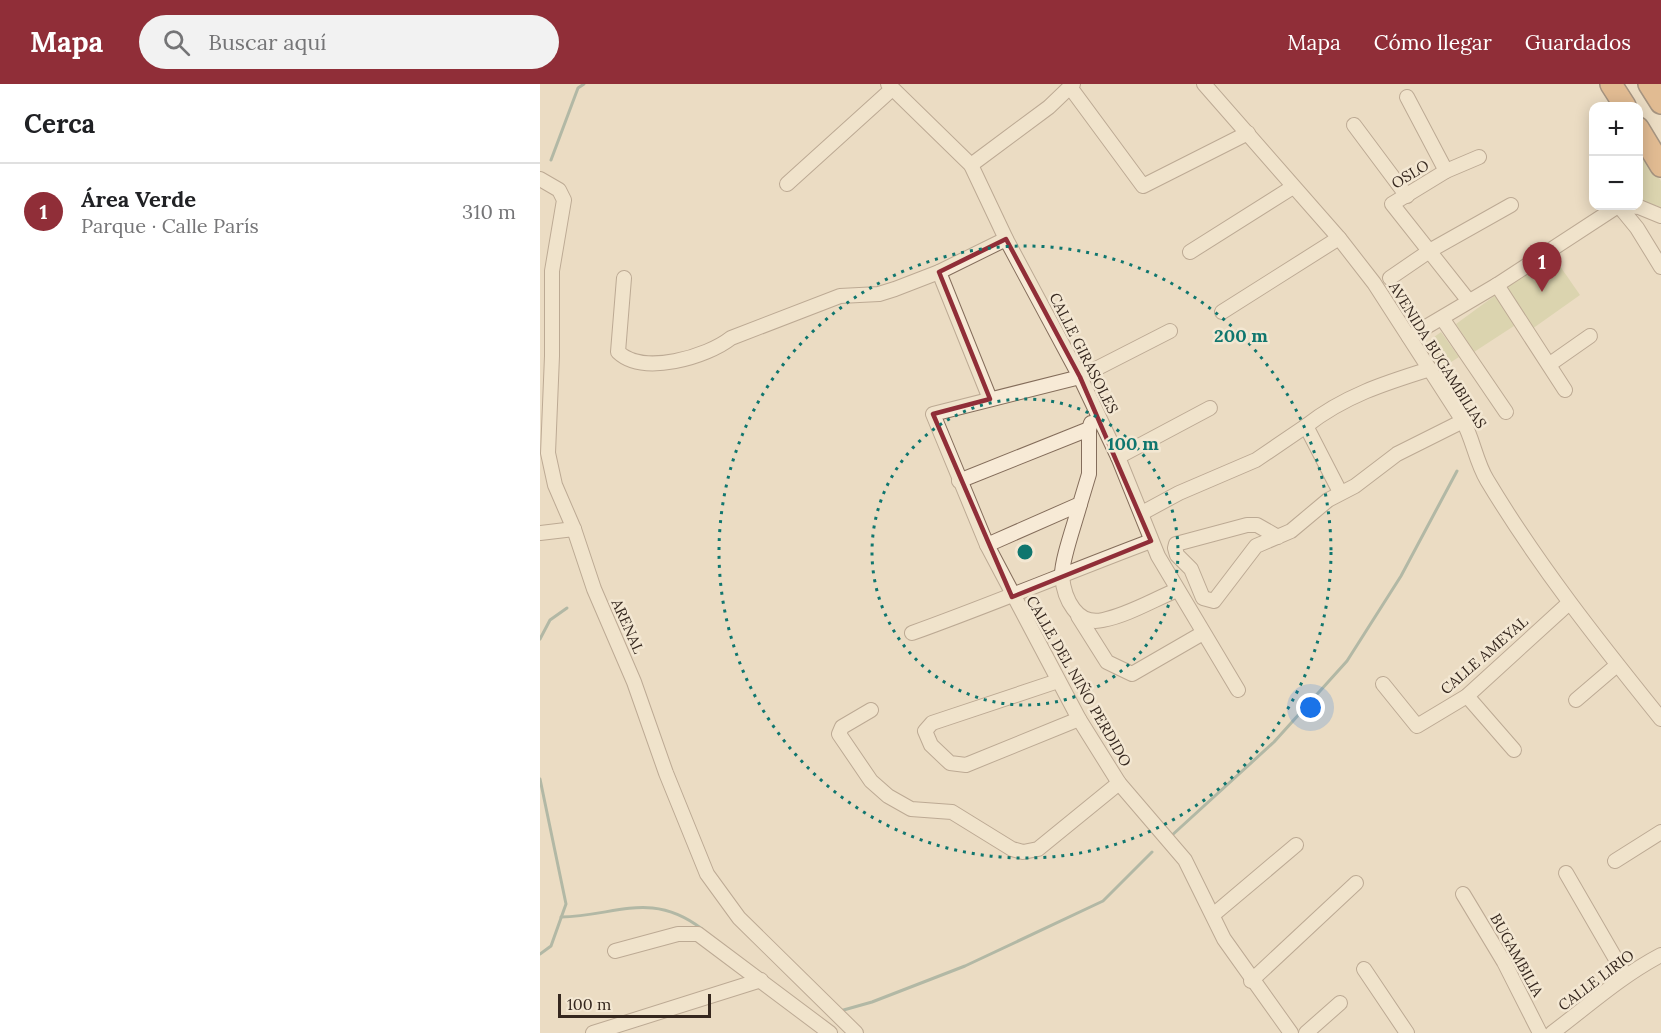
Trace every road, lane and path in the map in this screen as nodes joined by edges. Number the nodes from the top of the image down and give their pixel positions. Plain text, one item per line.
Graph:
1 (1204, 84) edge
2 (1649, 84) edge
3 (1072, 85) edge
4 (890, 86) edge
5 (1407, 97) dead end
6 (1661, 103) edge
7 (1354, 125) dead end
8 (1248, 133) junction
9 (1643, 136) edge
10 (1479, 157) dead end
11 (971, 165) junction
12 (1661, 166) edge
13 (1446, 171) junction
14 (540, 179) edge
15 (788, 184) dead end
16 (1293, 187) junction
17 (1407, 196) junction
18 (1511, 204) dead end
19 (1643, 209) edge
20 (1613, 210) edge
21 (1622, 210) edge
22 (1661, 216) edge
23 (1339, 238) junction
24 (1006, 239) junction
25 (1431, 250) junction
26 (1190, 252) dead end
27 (1661, 267) edge
28 (939, 272) junction
29 (624, 278) dead end
30 (1390, 278) dead end
31 (1497, 285) junction
32 (1468, 300) junction
33 (1222, 312) dead end
34 (1442, 318) junction
35 (1170, 331) dead end
36 (1590, 336) dead end
37 (1409, 337) junction
38 (1550, 364) junction
39 (1430, 369) junction
40 (1080, 377) junction
41 (1565, 390) dead end
42 (990, 399) junction
43 (1210, 408) dead end
44 (1095, 412) junction
45 (1506, 412) dead end
46 (1463, 421) junction
47 (1306, 426) junction
48 (1089, 429) junction
49 (1118, 457) junction
50 (959, 481) junction
51 (1340, 492) junction
52 (1080, 504) junction
53 (1142, 513) junction
54 (574, 529) junction
55 (540, 533) edge
56 (1278, 537) junction
57 (1151, 541) junction
58 (987, 545) junction
59 (1062, 575) junction
60 (1176, 590) junction
61 (1012, 597) junction
62 (1569, 603) junction
63 (1078, 616) junction
64 (912, 633) dead end
65 (1203, 633) junction
66 (1617, 665) junction
67 (1058, 681) junction
68 (1383, 684) dead end
69 (1238, 690) dead end
70 (1467, 696) junction
71 (1576, 700) dead end
72 (871, 710) dead end
73 (1079, 719) junction
74 (1661, 719) edge
75 (1514, 750) dead end
76 (1119, 783) junction
77 (1661, 832) edge
78 (1296, 845) dead end
79 (1616, 861) dead end
80 (1566, 873) dead end
81 (1356, 883) dead end
82 (1463, 894) dead end
83 (1214, 915) junction
84 (615, 951) dead end
85 (1661, 955) edge
86 (1364, 969) dead end
87 (1625, 975) junction
88 (760, 980) junction
89 (1251, 981) junction
90 (1340, 1003) dead end
91 (593, 1033) edge
92 (830, 1033) edge
93 (856, 1033) edge
94 (1291, 1033) edge
95 (1306, 1033) edge
96 (1407, 1033) edge
97 (1540, 1033) edge
98 (1552, 1033) edge

1 - 8 street, AVENIDA BUGAMBILIAS
2 - 6 highway
3 - 8 street
3 - 11 street
4 - 11 street, CALLE GIRASOLES
4 - 15 street
5 - 13 street
7 - 17 street
8 - 16 street, AVENIDA BUGAMBILIAS
9 - 12 highway
10 - 13 street, OSLO
11 - 24 street, CALLE GIRASOLES
13 - 17 street, OSLO
14 - 54 street, ARENAL
16 - 23 street, AVENIDA BUGAMBILIAS
16 - 26 street
17 - 25 street, OSLO
18 - 25 street
19 - 22 street
20 - 31 street
21 - 27 street
23 - 33 street
23 - 37 street, AVENIDA BUGAMBILIAS
24 - 28 street
24 - 40 street, CALLE GIRASOLES
25 - 30 street
25 - 32 street
28 - 29 street
28 - 42 street
31 - 32 street
31 - 38 street
32 - 34 street
34 - 37 street
34 - 45 street
35 - 40 street
36 - 38 street
37 - 39 street, AVENIDA BUGAMBILIAS
38 - 41 street
39 - 46 street, AVENIDA BUGAMBILIAS
39 - 47 street
40 - 42 street
40 - 44 street, CALLE GIRASOLES
42 - 50 street, CALLE DEL NIÑO PERDIDO
43 - 49 street
44 - 48 street
44 - 49 street, CALLE GIRASOLES
46 - 51 street
46 - 62 street, AVENIDA BUGAMBILIAS
47 - 51 street
47 - 53 street
48 - 50 street
48 - 52 street
49 - 53 street, CALLE GIRASOLES
50 - 58 street, CALLE DEL NIÑO PERDIDO
51 - 56 street
52 - 58 street
52 - 59 street
53 - 57 street, CALLE GIRASOLES
54 - 55 street
54 - 93 street, ARENAL
56 - 56 street
57 - 59 street
57 - 60 street, CALLE GIRASOLES
58 - 61 street, CALLE DEL NIÑO PERDIDO
59 - 61 street
59 - 63 street
60 - 63 street
60 - 65 street, CALLE GIRASOLES
61 - 64 street
61 - 67 street, CALLE DEL NIÑO PERDIDO
62 - 66 street, AVENIDA BUGAMBILIAS
62 - 70 street, CALLE AMEYAL
63 - 65 street
65 - 69 street, CALLE GIRASOLES
66 - 71 street
66 - 74 street, AVENIDA BUGAMBILIAS
67 - 73 street, CALLE DEL NIÑO PERDIDO
67 - 73 street
68 - 70 street, CALLE AMEYAL
70 - 75 street
72 - 76 street
73 - 76 street, CALLE DEL NIÑO PERDIDO
76 - 83 street, CALLE DEL NIÑO PERDIDO
77 - 79 street
78 - 83 street
80 - 87 street
81 - 89 street
82 - 97 street, BUGAMBILIA
83 - 89 street, CALLE DEL NIÑO PERDIDO
84 - 88 street
85 - 87 street, CALLE LIRIO
86 - 96 street
87 - 98 street, CALLE LIRIO
88 - 91 street
88 - 92 street
89 - 94 street, CALLE DEL NIÑO PERDIDO
90 - 95 street

